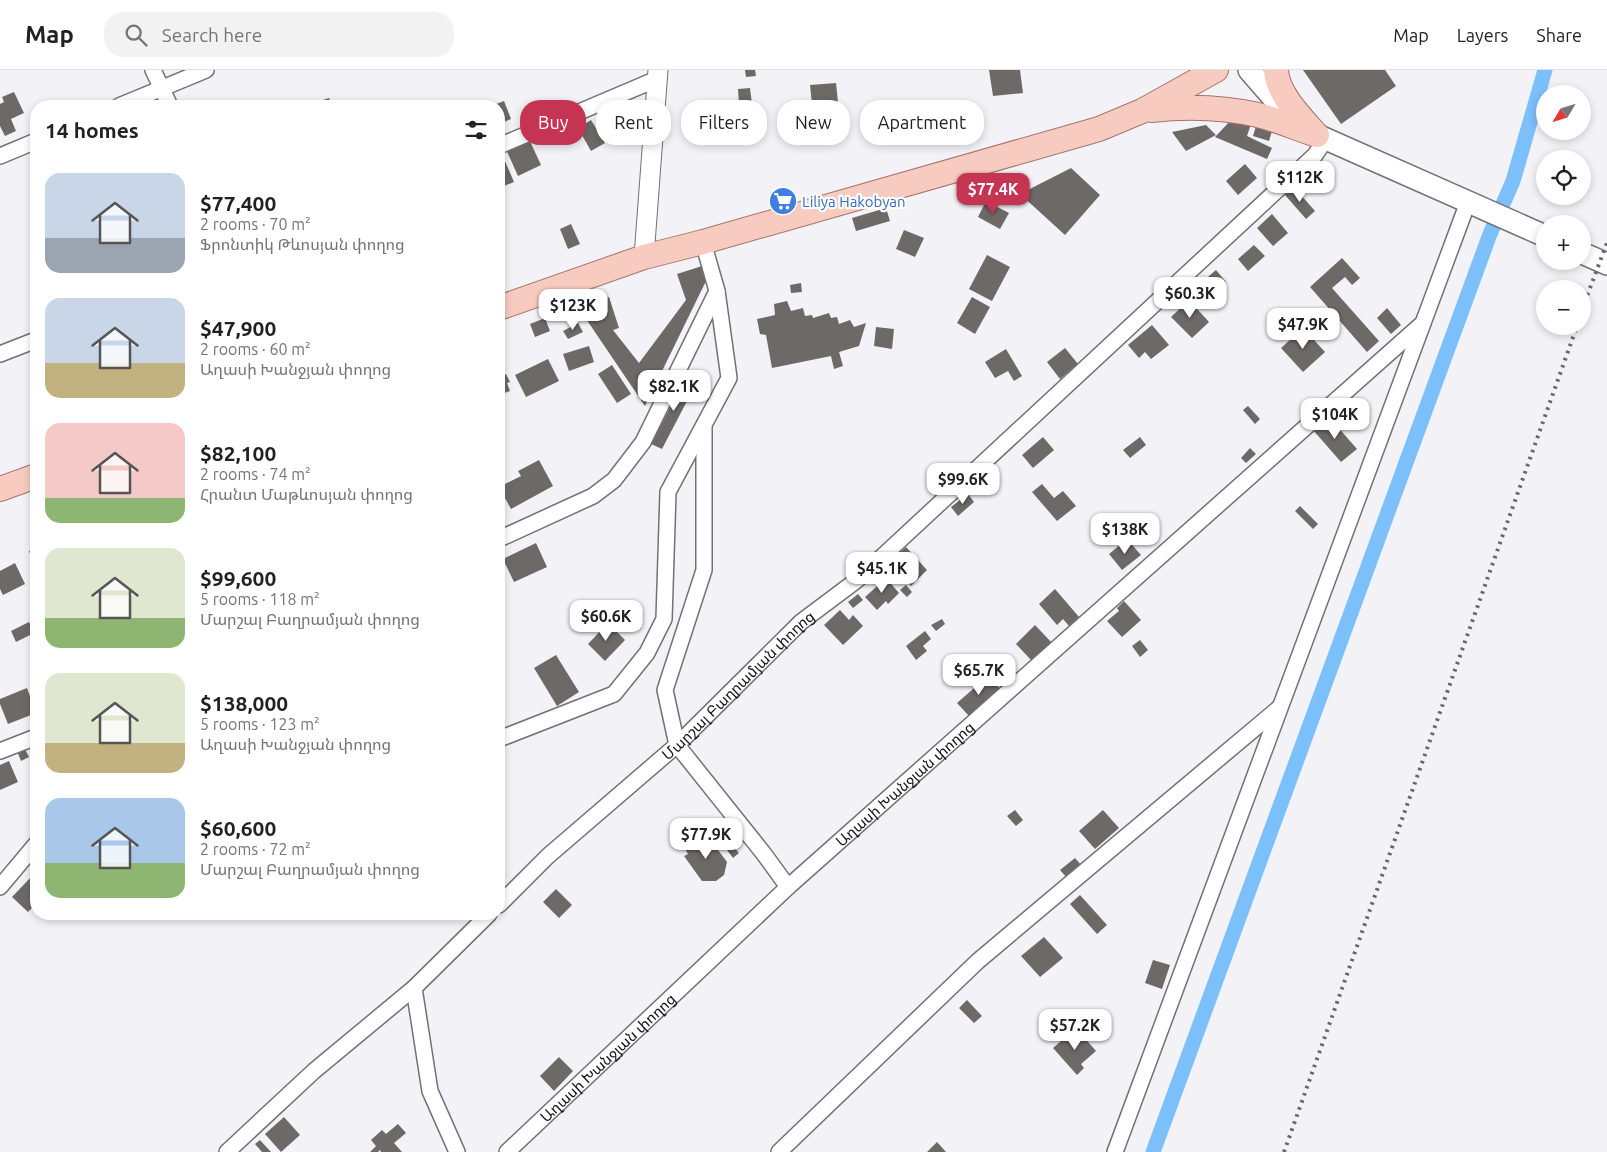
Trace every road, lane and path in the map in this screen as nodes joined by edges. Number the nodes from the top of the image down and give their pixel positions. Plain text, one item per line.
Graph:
1 (153, 70) edge
2 (206, 70) edge
3 (1216, 70) edge
4 (1250, 70) edge
5 (1276, 70) edge
6 (658, 75) edge
7 (162, 89) junction
8 (134, 100) edge
9 (167, 100) edge
10 (1142, 111) junction
11 (1322, 137) junction
12 (505, 143) edge
13 (30, 144) edge
14 (0, 156) edge
15 (1473, 204) junction
16 (1536, 232) edge
17 (703, 242) junction
18 (644, 257) junction
19 (1591, 257) edge
20 (1607, 264) edge
21 (717, 291) junction
22 (505, 306) edge
23 (1423, 323) junction
24 (30, 342) edge
25 (0, 354) edge
26 (704, 424) junction
27 (30, 478) edge
28 (0, 489) edge
29 (505, 536) edge
30 (1281, 707) junction
31 (505, 737) edge
32 (30, 739) edge
33 (677, 745) junction
34 (0, 751) edge
35 (30, 851) edge
36 (0, 887) edge
37 (788, 887) junction
38 (505, 898) edge
39 (483, 920) edge
40 (414, 988) junction
41 (227, 1152) edge
42 (457, 1152) edge
43 (507, 1152) edge
44 (779, 1152) edge
45 (1115, 1152) edge

1 - 7 street
2 - 7 street
3 - 10 main road
4 - 11 main road
5 - 11 main road
6 - 12 street
6 - 18 street
7 - 8 street
7 - 9 street
10 - 11 main road
10 - 17 main road
11 - 15 main road
11 - 33 street, Մարշալ Բաղրամյան փողոց
13 - 14 street
15 - 16 main road
15 - 23 street
17 - 18 main road
17 - 21 street
18 - 22 main road
19 - 20 main road
21 - 26 street
21 - 29 street
23 - 30 street
23 - 37 street, Աղասի Խանջյան փողոց
24 - 25 street
26 - 31 street
26 - 33 street
27 - 28 main road
30 - 44 street
30 - 45 street
32 - 34 street
33 - 37 street
33 - 38 street, Մարշալ Բաղրամյան փողոց
35 - 36 street
37 - 43 street, Աղասի Խանջյան փողոց
39 - 40 street
40 - 41 street
40 - 42 street

